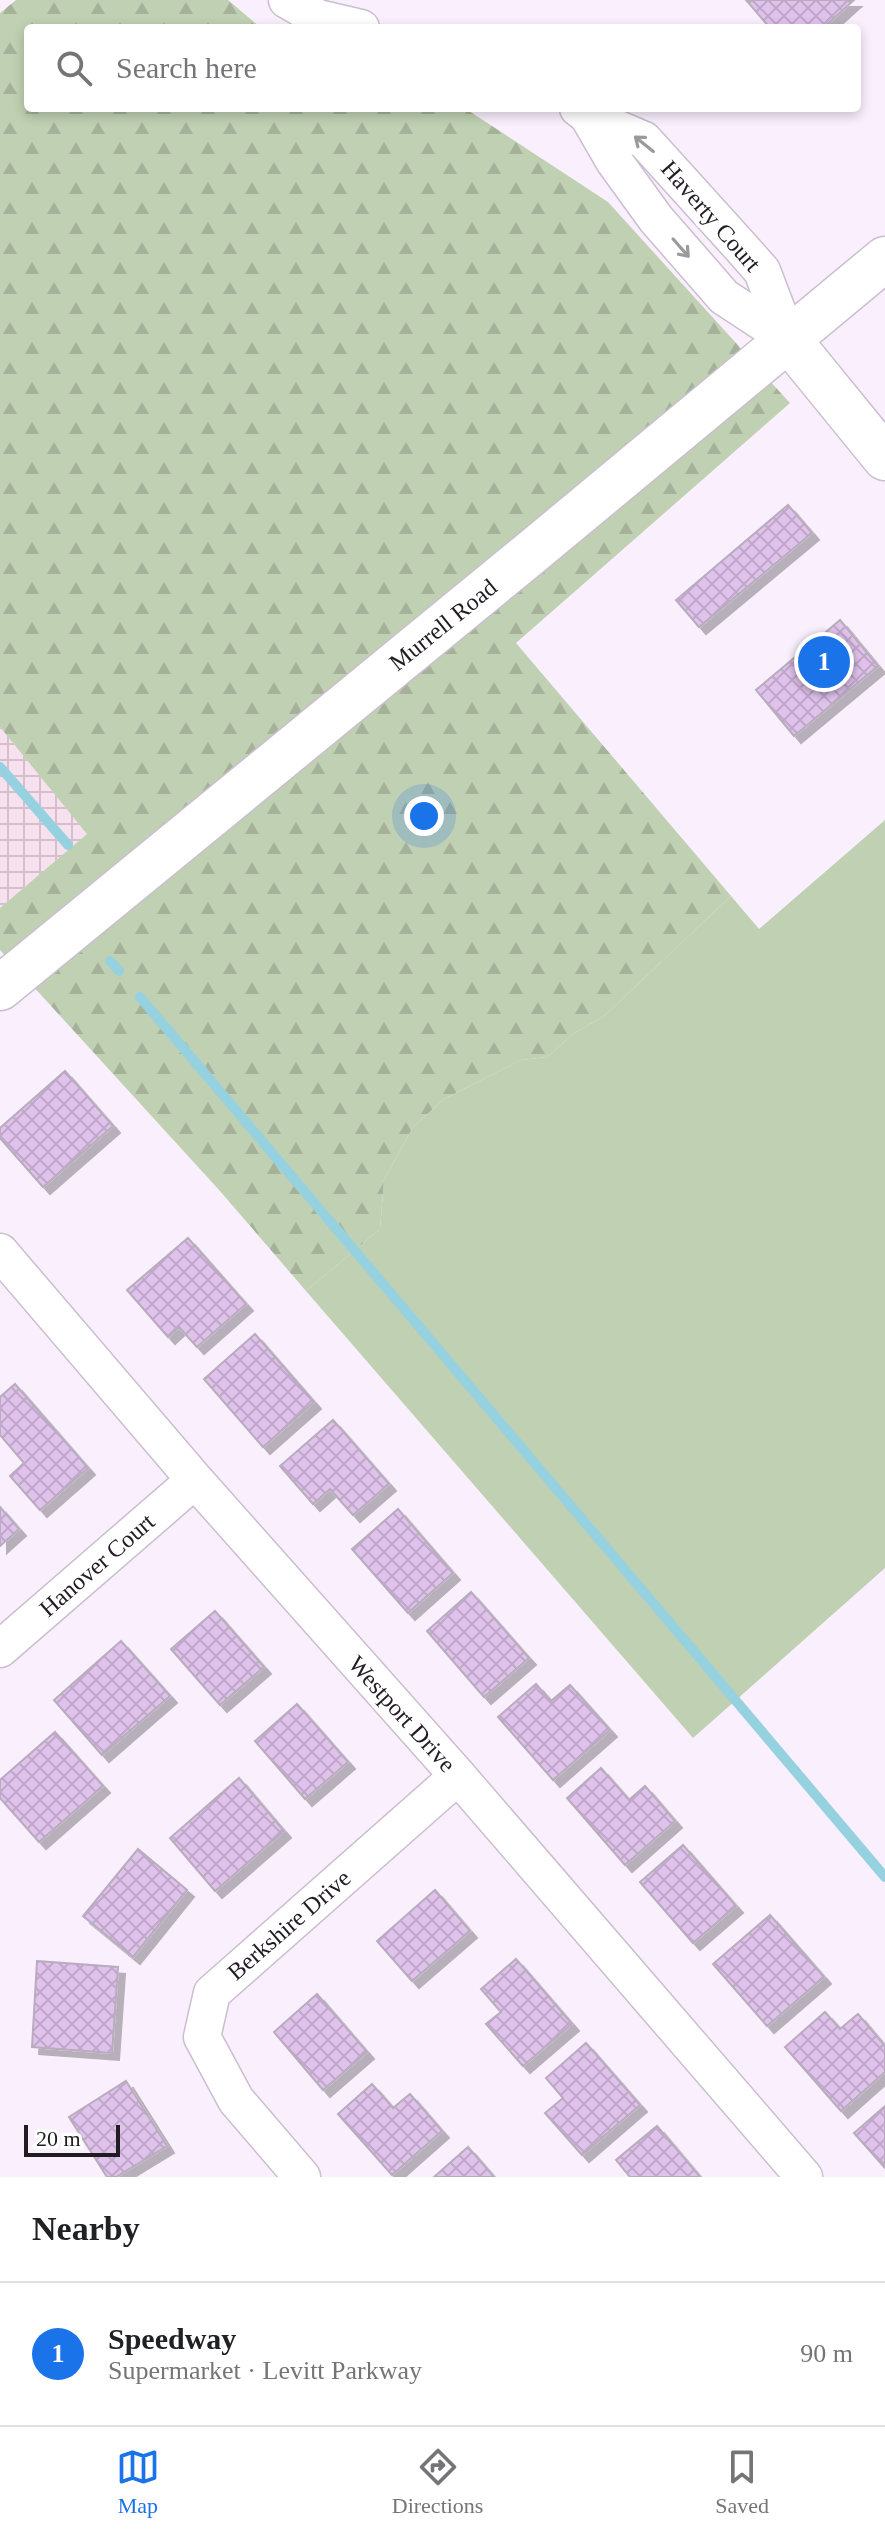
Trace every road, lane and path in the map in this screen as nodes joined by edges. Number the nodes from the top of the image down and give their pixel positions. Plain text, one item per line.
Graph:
1 (287, 0) edge
2 (344, 24) edge
3 (583, 112) edge
4 (885, 259) edge
5 (788, 339) junction
6 (885, 458) edge
7 (0, 988) edge
8 (0, 1252) edge
9 (195, 1480) junction
10 (0, 1649) edge
11 (458, 1776) junction
12 (302, 2177) edge
13 (804, 2177) edge

1 - 2 street
3 - 5 street, Haverty Court
4 - 5 street, Murrell Road
5 - 6 street
5 - 7 street, Murrell Road
8 - 9 street, Westport Drive
9 - 10 street, Hanover Court
9 - 11 street, Westport Drive
11 - 12 street, Berkshire Drive
11 - 13 street, Westport Drive

